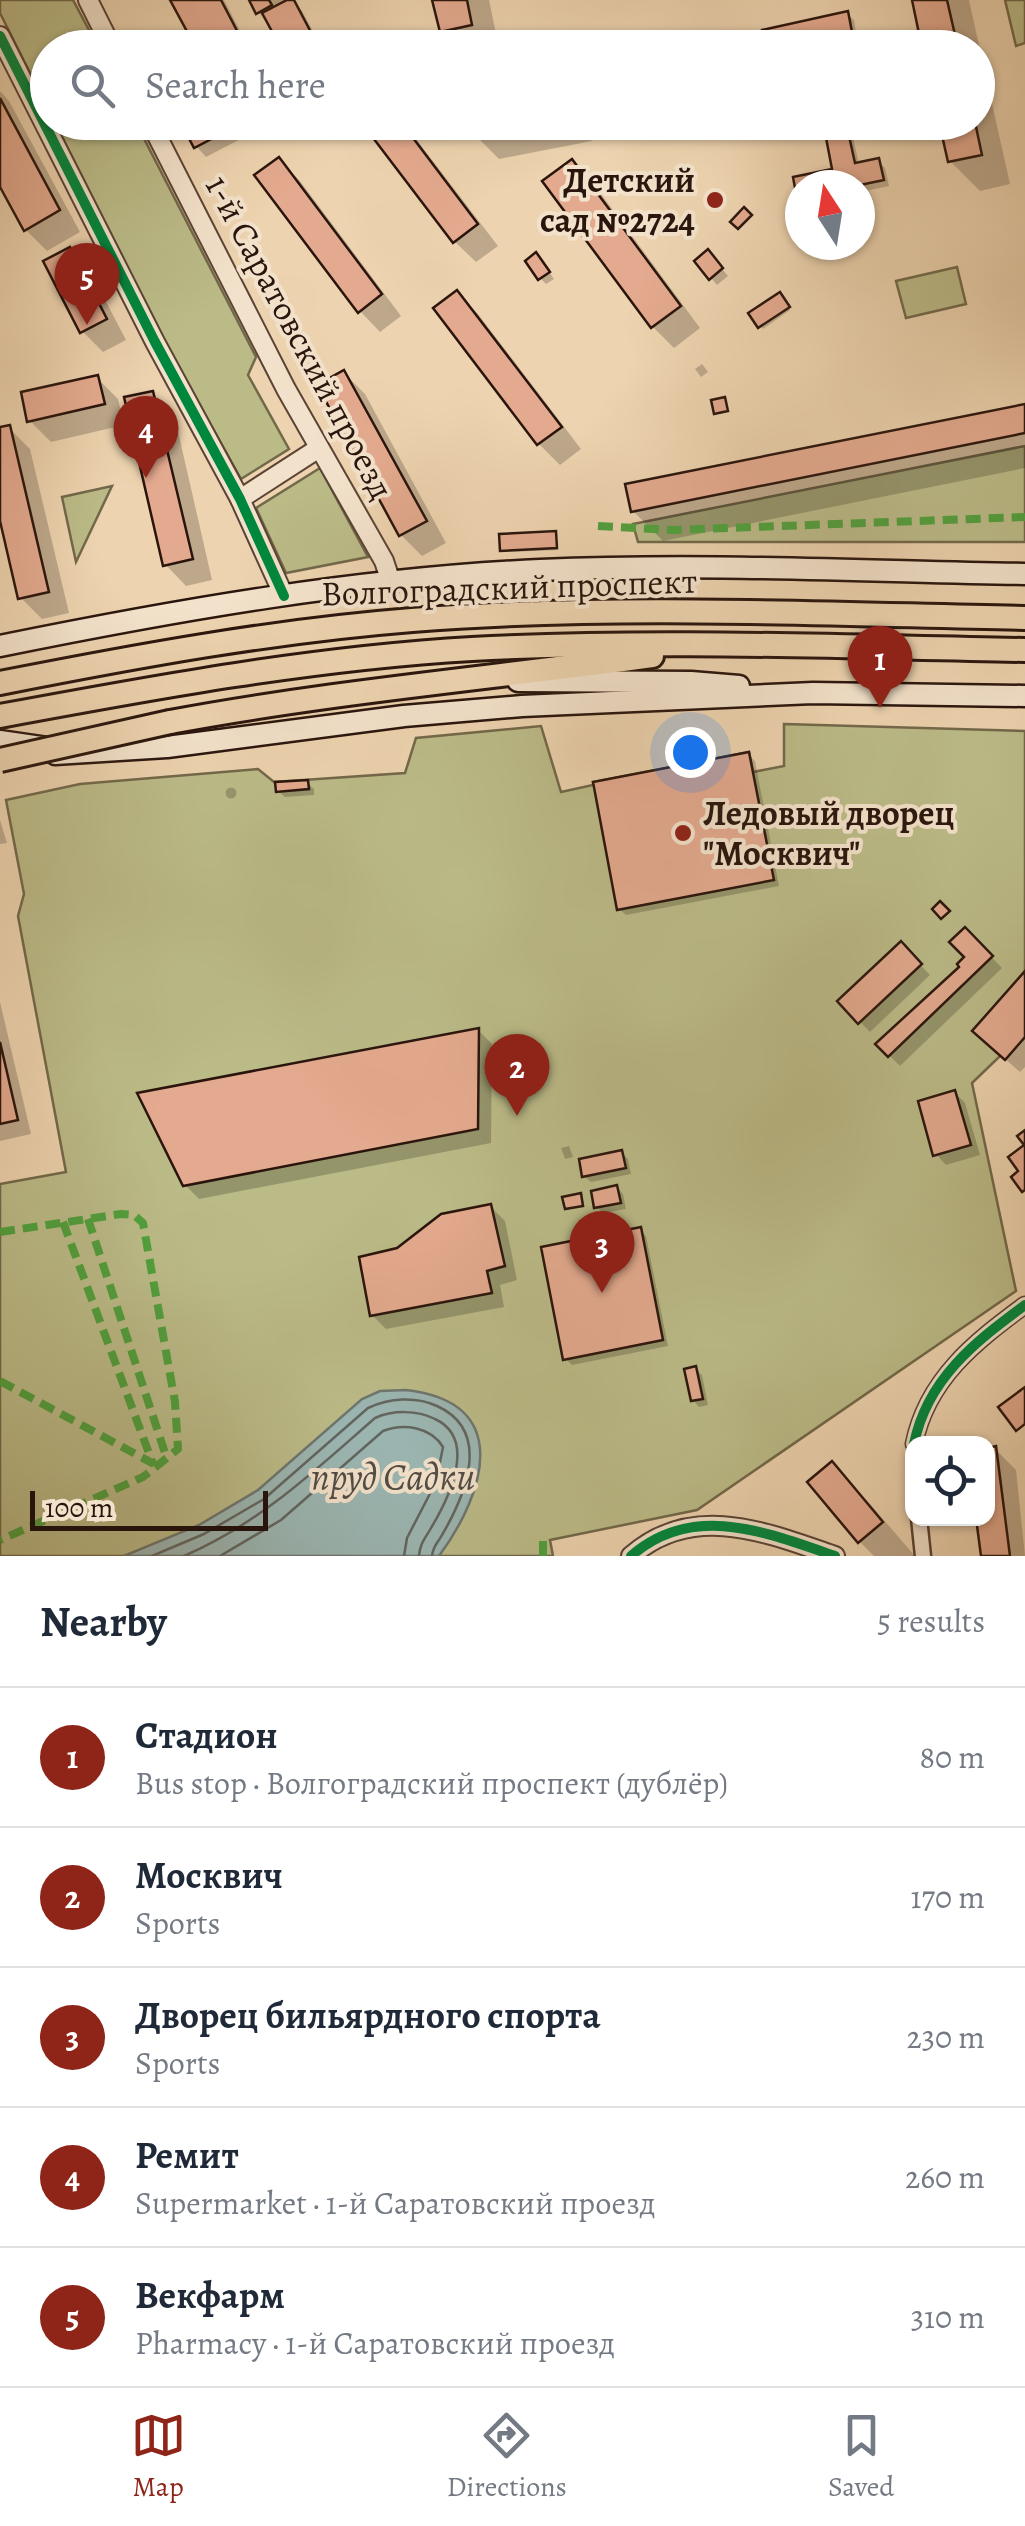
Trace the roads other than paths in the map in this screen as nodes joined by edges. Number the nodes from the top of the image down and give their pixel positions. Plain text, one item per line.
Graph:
1 (88, 0) edge
2 (103, 30) edge
3 (0, 36) edge
4 (30, 95) edge
5 (53, 140) edge
6 (159, 140) edge
7 (319, 448) junction
8 (240, 499) junction
9 (1025, 574) edge
10 (391, 582) junction
11 (284, 596) junction
12 (1025, 618) edge
13 (730, 646) junction
14 (0, 648) edge
15 (1025, 650) edge
16 (466, 682) junction
17 (0, 683) edge
18 (813, 693) junction
19 (1025, 696) edge
20 (0, 716) edge
21 (0, 741) edge
22 (86, 753) junction
23 (0, 758) edge
24 (1025, 1305) edge
25 (917, 1436) edge
26 (920, 1526) edge
27 (631, 1556) edge
28 (834, 1556) edge
29 (922, 1556) edge

1 - 2 street
3 - 4 street
5 - 8 street
6 - 7 street, 1-й Саратовский проезд
7 - 8 street
7 - 10 street, 1-й Саратовский проезд
8 - 11 street
9 - 10 main road
10 - 11 main road
11 - 14 main road
12 - 17 main road, Волгоградский проспект
13 - 15 main road, Волгоградский проспект
13 - 16 main road
13 - 20 main road, Волгоградский проспект
16 - 18 main road
16 - 23 main road, bridge
18 - 19 main road
18 - 22 main road
21 - 22 main road
22 - 23 main road
24 - 25 street
26 - 29 street
27 - 28 street

